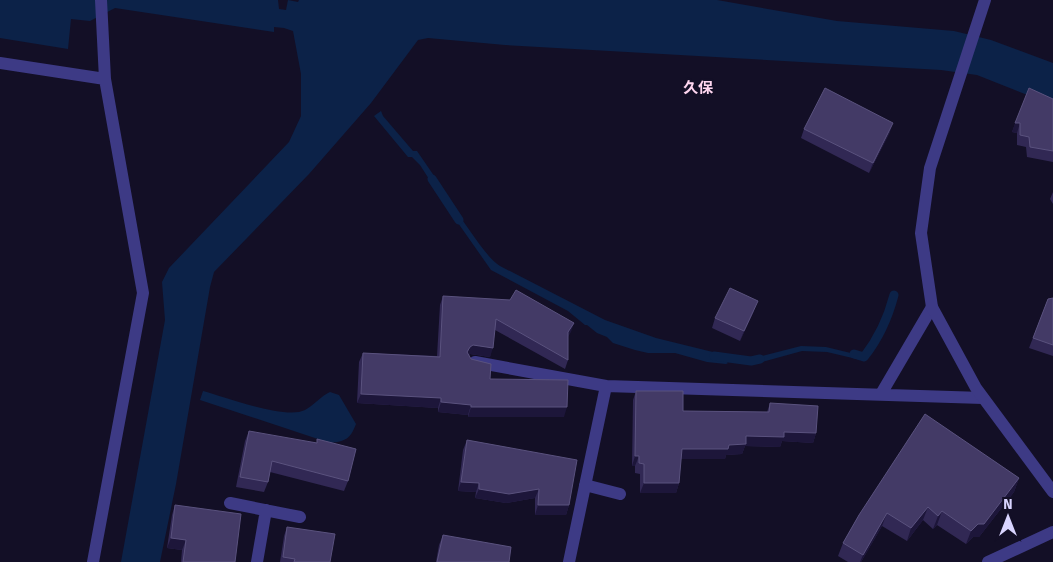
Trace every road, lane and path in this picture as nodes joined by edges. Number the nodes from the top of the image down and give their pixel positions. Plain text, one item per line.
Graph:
1 (101, 0) edge
2 (985, 0) edge
3 (0, 63) edge
4 (105, 79) junction
5 (932, 307) junction
6 (472, 362) edge
7 (606, 386) junction
8 (881, 394) junction
9 (983, 398) junction
10 (586, 485) junction
11 (1053, 492) edge
12 (620, 494) dead end
13 (230, 503) dead end
14 (266, 510) junction
15 (300, 517) dead end
16 (1053, 532) edge
17 (93, 562) edge
18 (257, 562) edge
19 (569, 562) edge
20 (988, 562) edge

1 - 4 street
2 - 5 street
3 - 4 street
4 - 17 street
5 - 8 street
5 - 9 street
6 - 7 street
7 - 8 street
7 - 10 street
8 - 9 street
9 - 11 street
10 - 12 street
10 - 19 street
13 - 14 street
14 - 15 street
14 - 18 street
16 - 20 street

